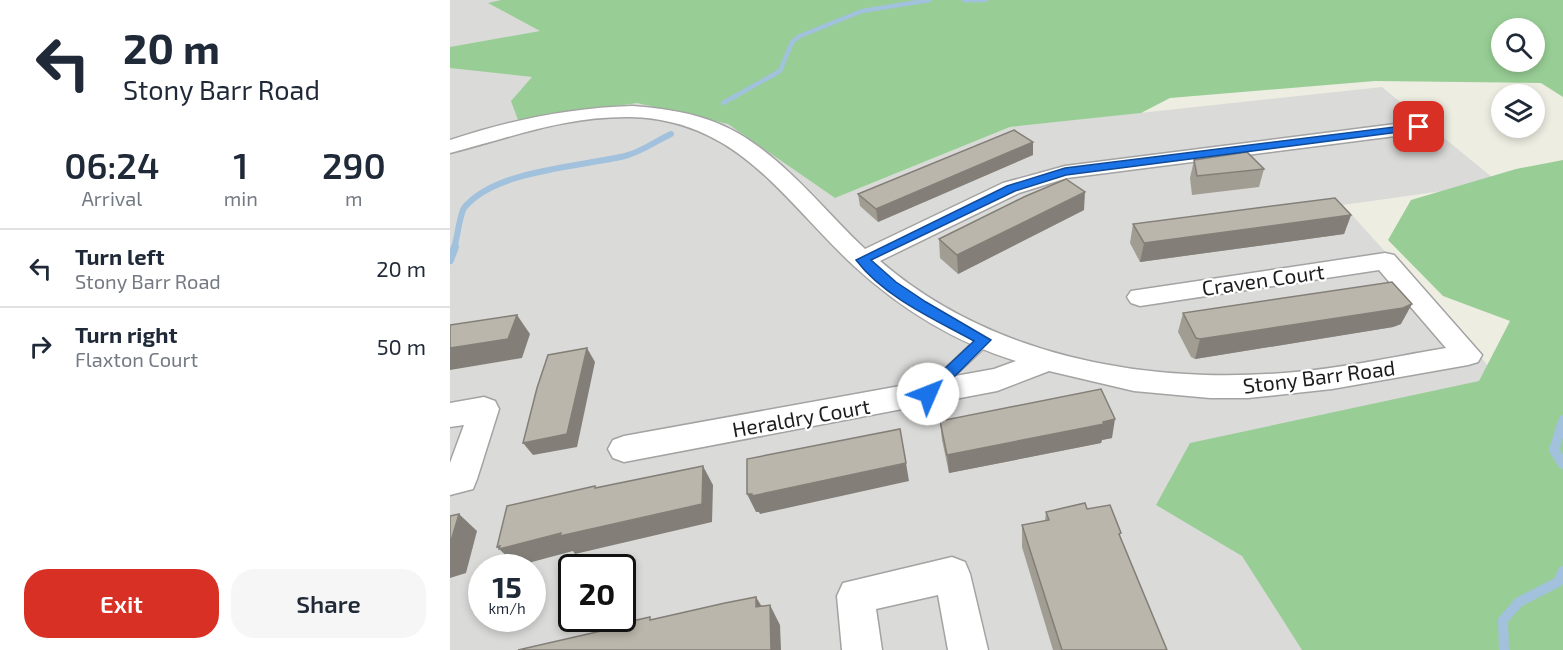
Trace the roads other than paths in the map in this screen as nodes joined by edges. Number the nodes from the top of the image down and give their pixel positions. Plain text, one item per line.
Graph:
1 (1419, 127) dead end
2 (450, 147) edge
3 (862, 260) junction
4 (1385, 261) joint
5 (1140, 297) dead end
6 (984, 340) junction
7 (1047, 361) junction
8 (928, 394) junction
9 (450, 415) edge
10 (624, 449) dead end
11 (450, 481) edge
12 (862, 650) edge
13 (968, 650) edge

1 - 3 street
2 - 3 street, Stony Barr Road
3 - 6 street, Stony Barr Road
4 - 5 street, Craven Court
4 - 7 street, Stony Barr Road
6 - 7 street, Stony Barr Road
6 - 8 lane
7 - 8 street, Heraldry Court
8 - 10 street, Heraldry Court
9 - 11 street
12 - 13 street

